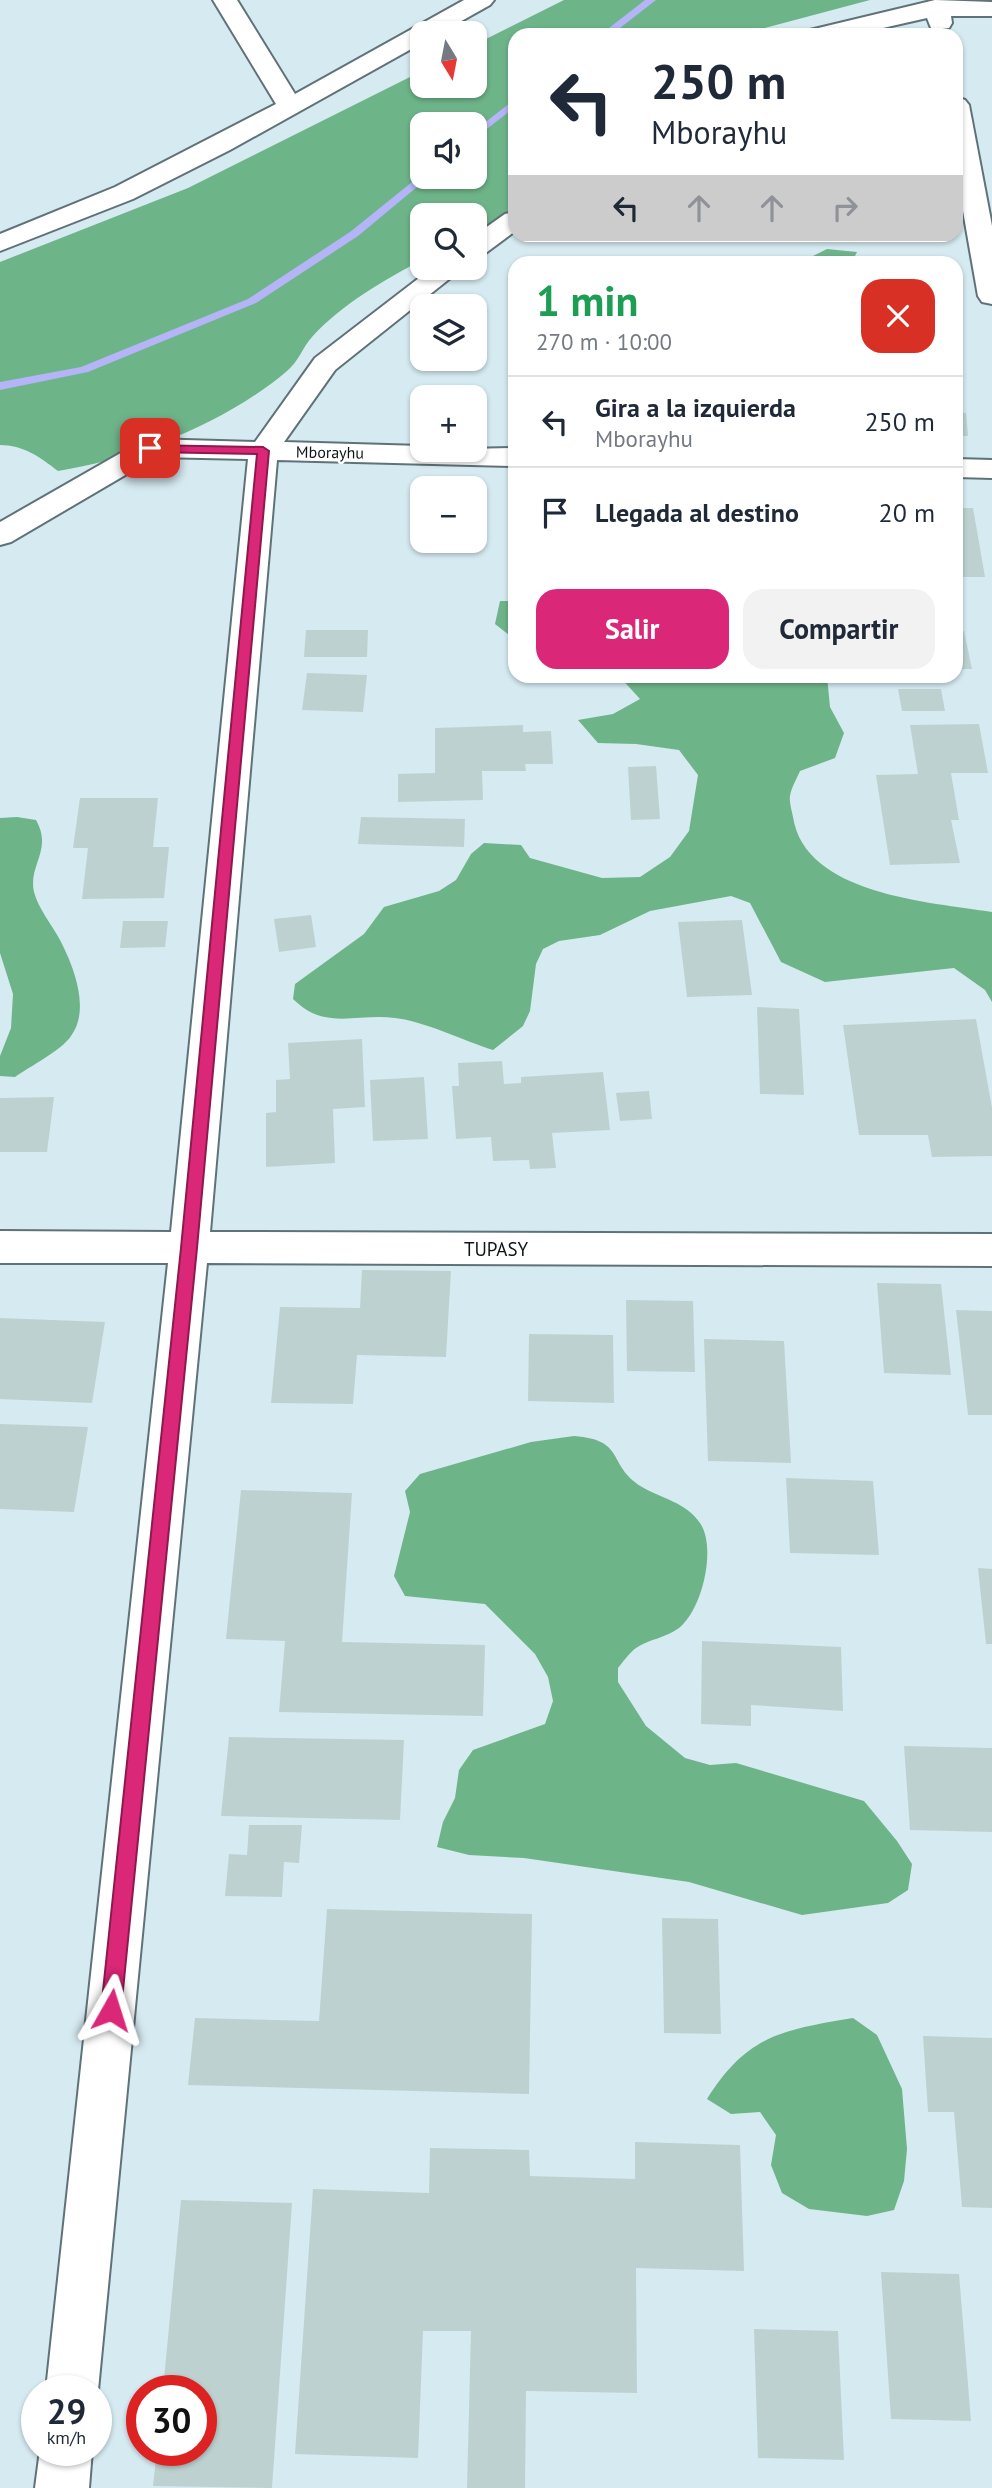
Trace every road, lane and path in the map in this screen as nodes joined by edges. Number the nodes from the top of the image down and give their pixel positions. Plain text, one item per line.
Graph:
1 (225, 0) edge
2 (482, 0) edge
3 (944, 5) edge
4 (992, 9) edge
5 (848, 28) edge
6 (942, 28) edge
7 (290, 106) junction
8 (963, 142) edge
9 (508, 224) edge
10 (487, 240) edge
11 (0, 243) edge
12 (434, 280) edge
13 (992, 296) edge
14 (263, 451) junction
15 (508, 457) edge
16 (963, 468) edge
17 (992, 469) edge
18 (0, 535) edge
19 (0, 1247) edge
20 (189, 1248) junction
21 (992, 1250) edge
22 (74, 2375) edge
23 (64, 2466) edge
24 (62, 2488) edge

1 - 7 street
2 - 7 street
3 - 4 street
3 - 5 street
3 - 6 street
7 - 11 street
8 - 13 street
9 - 10 street
12 - 14 street
14 - 15 street, Mborayhu
14 - 18 street, Mborayhu
14 - 20 street
16 - 17 street
19 - 20 street, TUPASY
20 - 21 street, TUPASY
20 - 22 street
23 - 24 street

